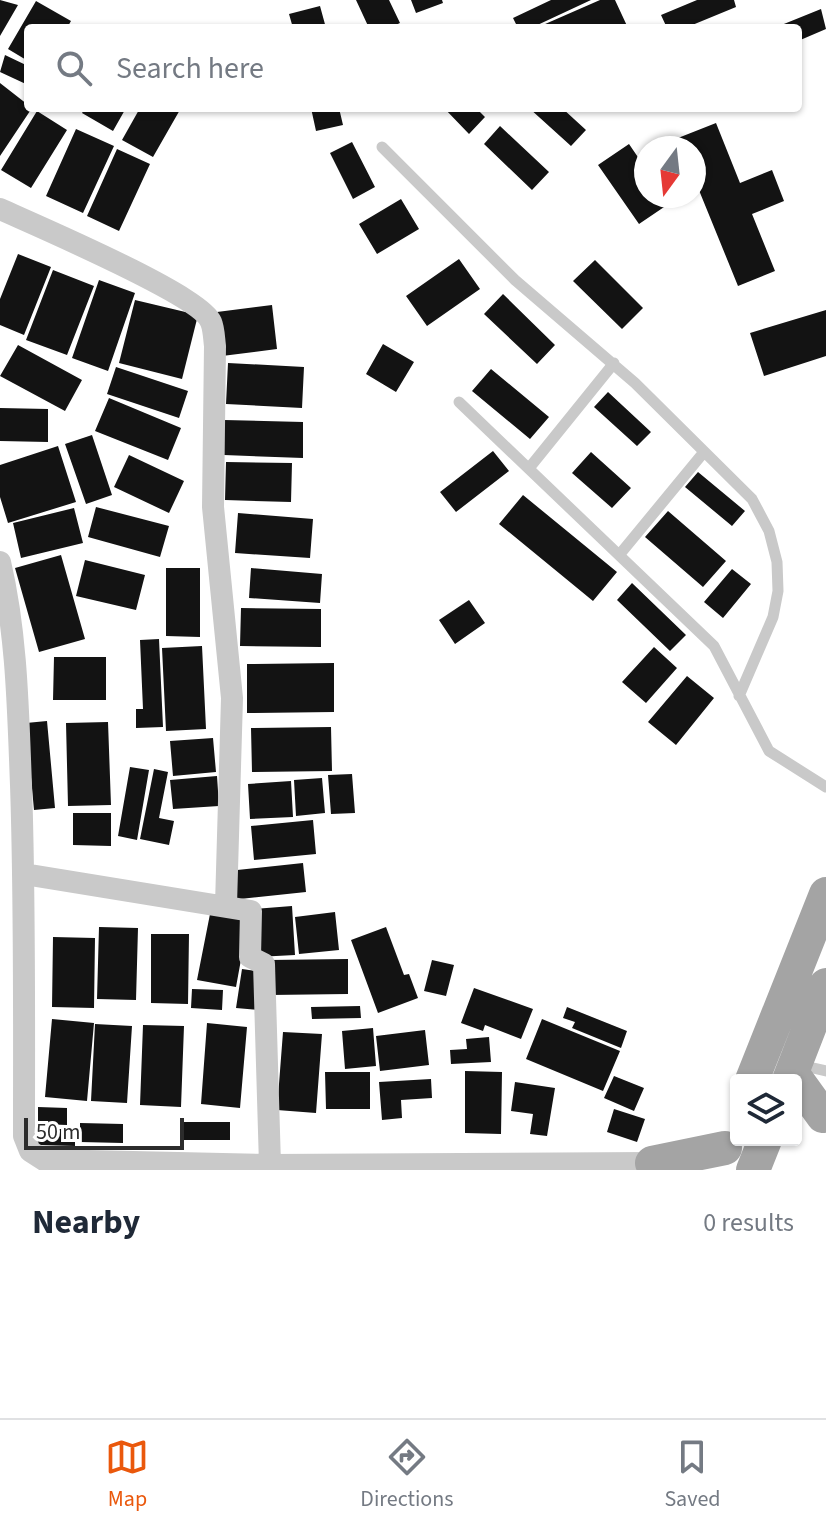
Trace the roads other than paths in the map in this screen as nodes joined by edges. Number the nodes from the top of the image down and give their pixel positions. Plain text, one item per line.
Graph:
1 (382, 147) dead end
2 (0, 209) edge
3 (614, 363) junction
4 (459, 402) dead end
5 (704, 452) junction
6 (530, 467) junction
7 (620, 554) junction
8 (0, 562) edge
9 (739, 696) junction
10 (826, 787) edge
11 (24, 874) junction
12 (826, 894) edge
13 (226, 905) junction
14 (826, 985) edge
15 (801, 1072) edge
16 (754, 1074) edge
17 (815, 1118) edge
18 (726, 1146) edge
19 (763, 1146) edge
20 (270, 1165) junction
21 (660, 1166) edge
22 (753, 1170) edge

1 - 3 lane
2 - 13 street
3 - 5 lane
3 - 6 lane
4 - 6 lane
5 - 7 lane
5 - 9 lane
6 - 7 lane
7 - 9 lane
8 - 11 street
9 - 10 lane
11 - 13 street
11 - 20 street
12 - 16 main road
13 - 20 street
14 - 15 main road
15 - 17 main road
18 - 21 main road
19 - 22 main road
20 - 21 street

